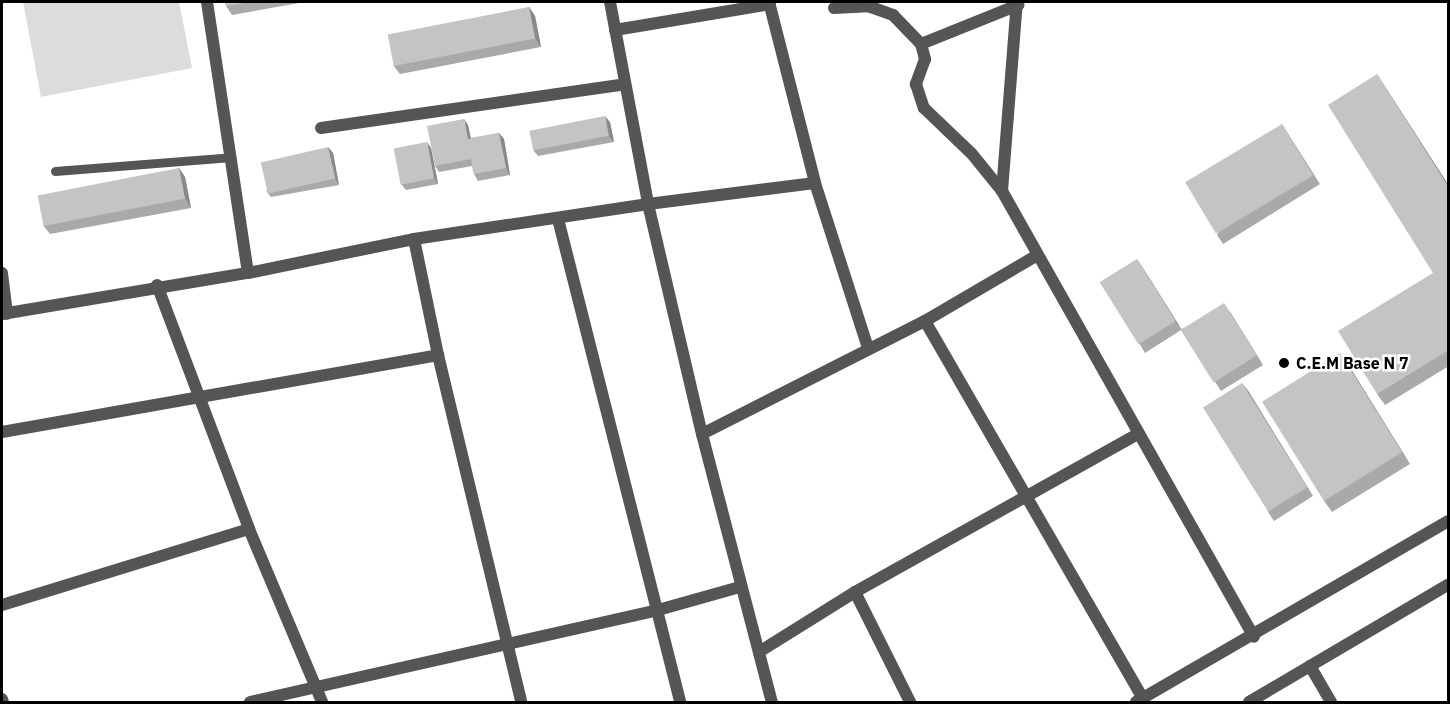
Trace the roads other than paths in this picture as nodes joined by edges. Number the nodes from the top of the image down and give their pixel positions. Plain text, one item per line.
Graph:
1 (207, 2) edge
2 (610, 2) edge
3 (770, 3) edge
4 (1017, 3) edge
5 (834, 8) dead end
6 (615, 30) junction
7 (921, 44) junction
8 (625, 84) junction
9 (321, 128) dead end
10 (231, 157) junction
11 (55, 171) dead end
12 (814, 183) junction
13 (1002, 191) junction
14 (648, 204) junction
15 (558, 219) junction
16 (414, 239) junction
17 (1036, 256) junction
18 (2, 273) edge
19 (248, 273) junction
20 (157, 285) junction
21 (4, 314) edge
22 (925, 321) junction
23 (868, 348) junction
24 (438, 356) junction
25 (197, 395) junction
26 (2, 432) edge
27 (1139, 433) junction
28 (702, 434) junction
29 (1028, 495) junction
30 (1449, 520) edge
31 (249, 529) junction
32 (1449, 585) edge
33 (740, 587) junction
34 (855, 592) junction
35 (2, 605) edge
36 (658, 610) junction
37 (1254, 637) junction
38 (507, 644) junction
39 (759, 652) junction
40 (1310, 666) junction
41 (315, 687) junction
42 (1139, 701) edge
43 (250, 702) edge
44 (322, 702) edge
45 (521, 702) edge
46 (680, 702) edge
47 (772, 702) edge
48 (910, 702) edge
49 (1249, 702) edge
50 (1331, 702) edge

1 - 10 street
2 - 6 street
3 - 6 street
3 - 12 street
4 - 7 street
4 - 13 street
5 - 7 street
6 - 8 street
7 - 13 street
8 - 9 street
8 - 14 street
10 - 11 lane
10 - 19 street
12 - 14 street
12 - 23 street
13 - 17 street
14 - 15 street
14 - 28 street
15 - 16 street
15 - 36 street
16 - 19 street
16 - 24 street
17 - 22 street
17 - 27 street
18 - 21 street
19 - 20 street
20 - 21 street
20 - 25 street
22 - 23 street
22 - 29 street
23 - 28 street
24 - 25 street
24 - 38 street
25 - 26 street
25 - 31 street
27 - 29 street
27 - 37 street
28 - 33 street
29 - 34 street
29 - 42 street
30 - 37 street
31 - 35 street
31 - 41 street
32 - 40 street
33 - 36 street
33 - 39 street
34 - 39 street
34 - 48 street
36 - 38 street
36 - 46 street
37 - 42 street
38 - 41 street
38 - 45 street
39 - 47 street
40 - 49 street
40 - 50 street
41 - 43 street
41 - 44 street

